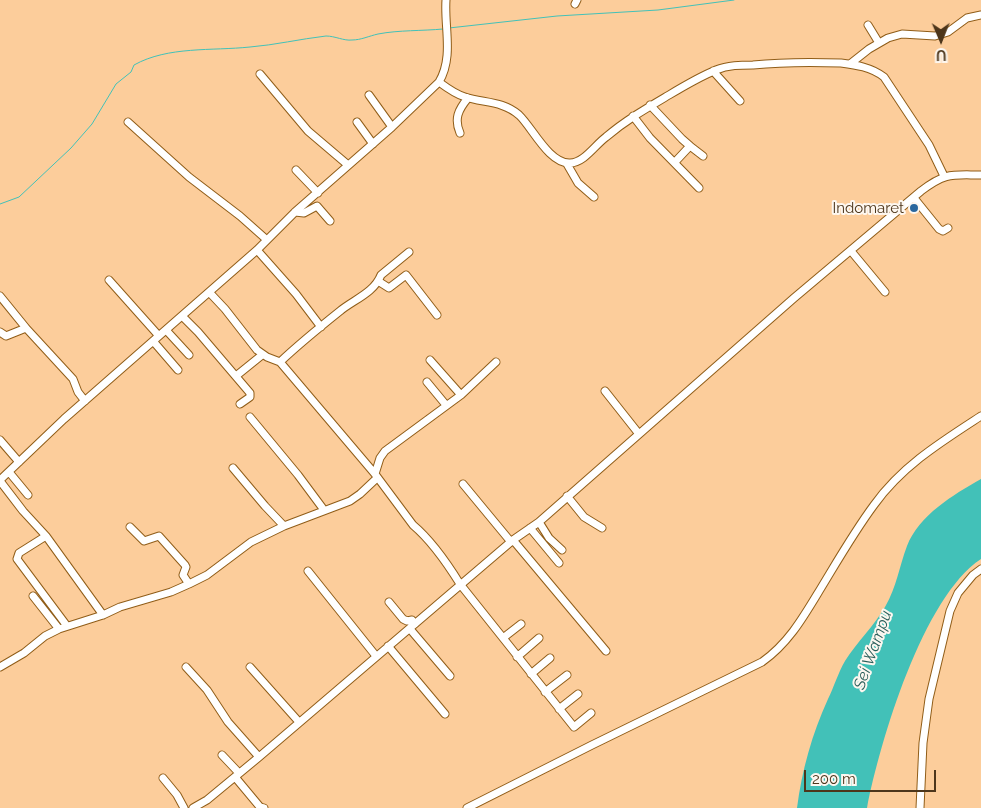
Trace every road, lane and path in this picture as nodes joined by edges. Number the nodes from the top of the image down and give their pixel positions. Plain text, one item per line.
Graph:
1 (446, 0) edge
2 (981, 15) edge
3 (868, 25) dead end
4 (879, 43) junction
5 (850, 64) junction
6 (713, 71) junction
7 (260, 74) dead end
8 (439, 82) junction
9 (369, 95) dead end
10 (468, 98) junction
11 (740, 102) dead end
12 (650, 105) junction
13 (633, 116) junction
14 (128, 122) dead end
15 (357, 122) dead end
16 (392, 127) junction
17 (460, 133) dead end
18 (373, 144) junction
19 (690, 146) junction
20 (703, 156) dead end
21 (675, 162) junction
22 (567, 164) junction
23 (348, 166) junction
24 (296, 170) dead end
25 (981, 175) edge
26 (944, 176) junction
27 (700, 188) dead end
28 (318, 193) junction
29 (594, 198) dead end
30 (914, 198) junction
31 (295, 212) junction
32 (330, 221) dead end
33 (948, 228) dead end
34 (267, 240) junction
35 (257, 250) junction
36 (851, 251) junction
37 (409, 252) dead end
38 (109, 280) dead end
39 (378, 281) junction
40 (209, 292) junction
41 (886, 292) dead end
42 (0, 296) edge
43 (437, 315) dead end
44 (182, 316) junction
45 (321, 327) junction
46 (26, 328) junction
47 (166, 330) junction
48 (0, 332) edge
49 (159, 336) junction
50 (153, 341) junction
51 (189, 355) dead end
52 (262, 355) junction
53 (430, 360) dead end
54 (280, 362) junction
55 (496, 362) dead end
56 (178, 370) dead end
57 (236, 376) junction
58 (427, 382) dead end
59 (605, 392) dead end
60 (461, 395) junction
61 (86, 401) junction
62 (240, 404) dead end
63 (446, 404) junction
64 (981, 416) edge
65 (250, 417) dead end
66 (639, 434) junction
67 (0, 440) edge
68 (19, 462) junction
69 (233, 468) dead end
70 (3, 476) edge
71 (376, 476) junction
72 (464, 484) dead end
73 (28, 495) dead end
74 (567, 496) junction
75 (324, 510) junction
76 (539, 522) junction
77 (284, 526) junction
78 (130, 527) dead end
79 (530, 528) junction
80 (602, 528) dead end
81 (46, 536) junction
82 (512, 541) junction
83 (562, 550) dead end
84 (559, 563) dead end
85 (981, 569) edge
86 (308, 571) dead end
87 (189, 584) junction
88 (460, 584) junction
89 (32, 596) dead end
90 (389, 602) dead end
91 (103, 614) junction
92 (521, 624) dead end
93 (67, 626) junction
94 (412, 626) junction
95 (60, 628) junction
96 (503, 638) junction
97 (539, 638) dead end
98 (388, 646) junction
99 (606, 651) dead end
100 (376, 656) junction
101 (517, 656) junction
102 (550, 658) dead end
103 (186, 666) dead end
104 (250, 667) dead end
105 (0, 668) edge
106 (531, 674) junction
107 (567, 675) dead end
108 (450, 676) dead end
109 (545, 692) junction
110 (578, 694) dead end
111 (559, 709) junction
112 (445, 714) dead end
113 (591, 714) dead end
114 (299, 722) junction
115 (222, 755) dead end
116 (259, 756) junction
117 (237, 775) junction
118 (163, 778) dead end
119 (184, 808) edge
120 (196, 808) edge
121 (263, 808) edge
122 (467, 808) edge
123 (920, 808) edge

1 - 8 street
2 - 4 street
3 - 4 street
4 - 5 street
5 - 6 street
5 - 26 street
6 - 11 street
6 - 12 street
7 - 23 street
8 - 10 street
8 - 16 street
9 - 16 street
10 - 17 street
10 - 22 street
12 - 13 street
12 - 19 street
13 - 21 street
13 - 22 street
14 - 34 street
15 - 18 street
16 - 18 street
18 - 23 street
19 - 20 street
19 - 21 street
21 - 27 street
22 - 29 street
23 - 28 street
24 - 28 street
25 - 26 street
26 - 30 street
28 - 31 street
30 - 33 street
30 - 36 street
31 - 32 street
31 - 34 street
34 - 35 street
35 - 40 street
35 - 45 street
36 - 41 street
36 - 66 street
37 - 39 street
38 - 49 street
39 - 43 street
39 - 45 street
40 - 44 street
40 - 52 street
42 - 46 street
44 - 47 street
44 - 57 street
45 - 54 street
46 - 48 street
46 - 61 street
47 - 49 street
47 - 51 street
49 - 50 street
50 - 56 street
50 - 61 street
52 - 54 street
52 - 57 street
53 - 60 street
54 - 71 street
55 - 60 street
57 - 62 street
58 - 63 street
59 - 66 street
60 - 63 street
61 - 68 street
63 - 71 street
64 - 122 street
65 - 75 street
66 - 74 street
67 - 68 street
68 - 70 street
69 - 77 street
70 - 73 street
70 - 81 street
71 - 75 street
71 - 88 street
72 - 82 street
74 - 76 street
74 - 80 street
75 - 77 street
76 - 79 street
76 - 83 street
77 - 87 street
78 - 87 street
79 - 82 street
79 - 84 street
81 - 91 street
81 - 93 street
82 - 88 street
82 - 99 street
85 - 123 street
86 - 100 street
87 - 91 street
88 - 94 street
88 - 96 street
89 - 95 street
90 - 94 street
91 - 93 street
92 - 96 street
93 - 95 street
94 - 98 street
94 - 108 street
95 - 105 street
96 - 101 street
97 - 101 street
98 - 100 street
98 - 112 street
100 - 114 street
101 - 106 street
102 - 106 street
103 - 116 street
104 - 114 street
106 - 109 street
107 - 109 street
109 - 111 street
110 - 111 street
111 - 113 street
114 - 116 street
115 - 117 street
116 - 117 street
117 - 120 street
117 - 121 street
118 - 119 street

